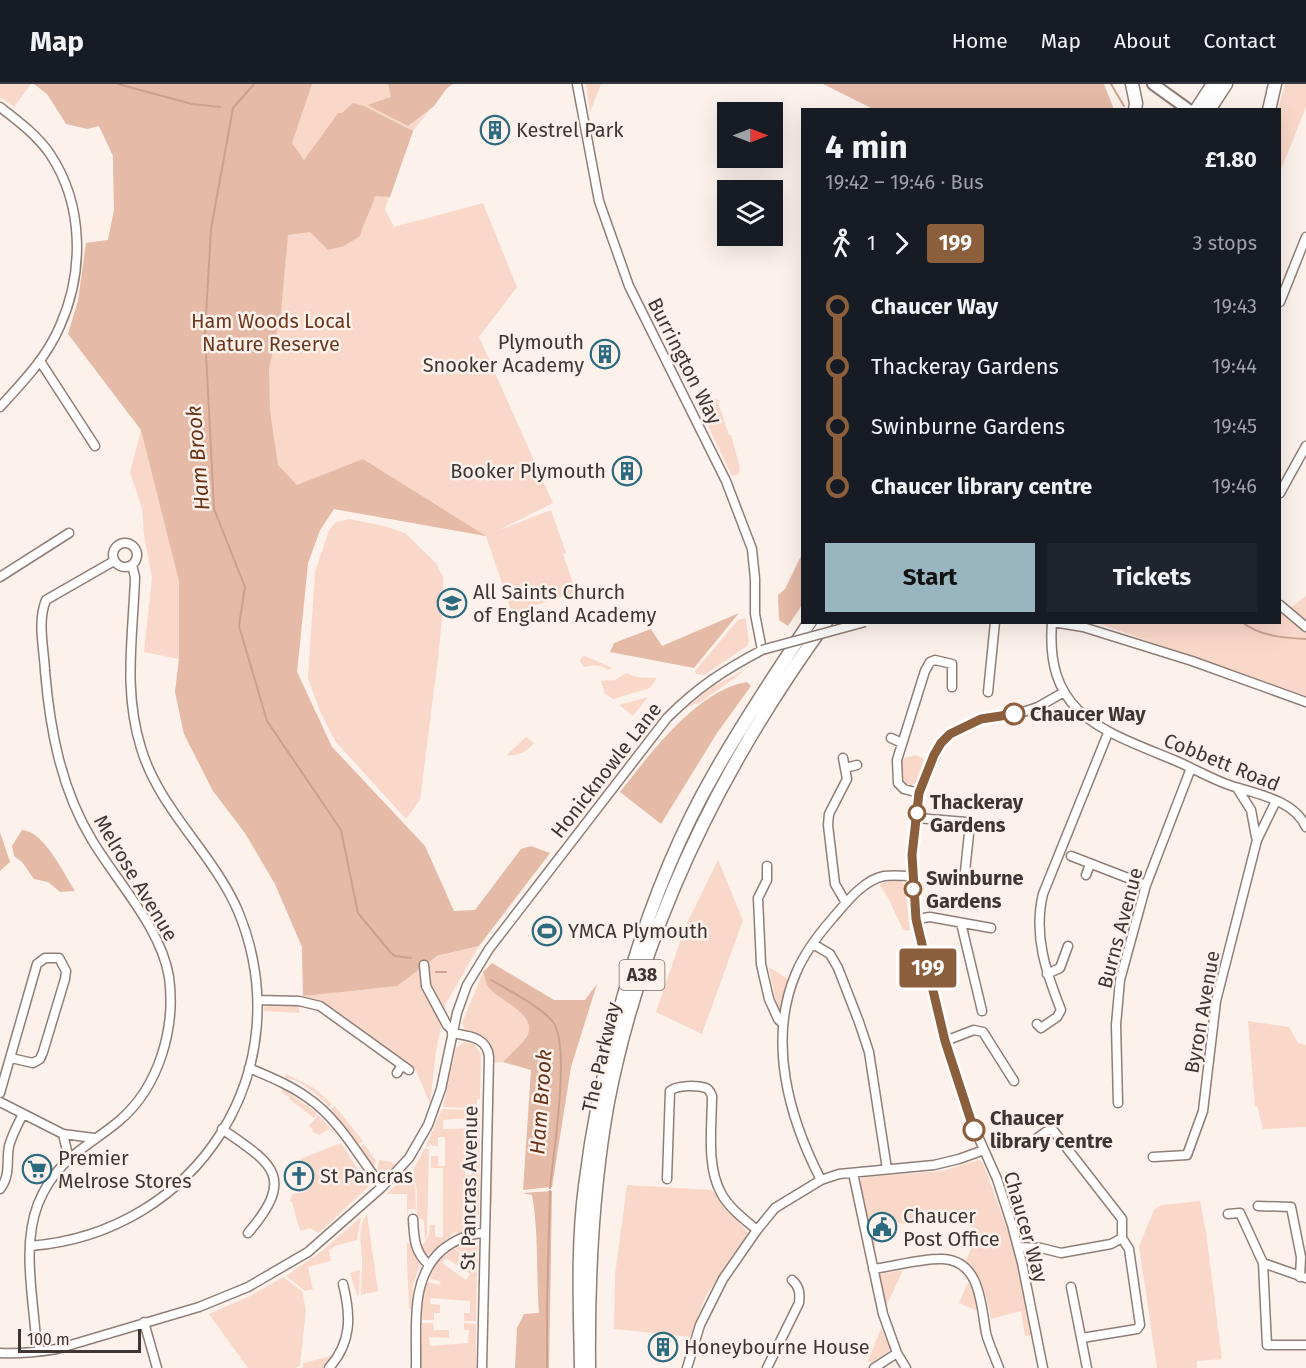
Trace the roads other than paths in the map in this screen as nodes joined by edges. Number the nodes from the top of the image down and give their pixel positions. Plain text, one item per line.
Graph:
1 (577, 84) edge
2 (1132, 84) edge
3 (1153, 84) edge
4 (1226, 84) edge
5 (1275, 84) edge
6 (1212, 92) edge
7 (0, 107) edge
8 (1135, 108) edge
9 (1186, 108) edge
10 (1198, 108) edge
11 (1209, 108) edge
12 (1269, 108) edge
13 (1306, 237) edge
14 (1281, 300) edge
15 (40, 361) junction
16 (0, 407) edge
17 (95, 446) dead end
18 (1306, 446) edge
19 (1281, 491) edge
20 (69, 534) dead end
21 (114, 561) junction
22 (132, 565) junction
23 (0, 577) edge
24 (1281, 606) edge
25 (809, 624) edge
26 (825, 624) edge
27 (858, 624) edge
28 (995, 624) edge
29 (1053, 624) edge
30 (1065, 624) edge
31 (1306, 627) edge
32 (762, 650) junction
33 (952, 687) dead end
34 (988, 692) dead end
35 (1064, 692) junction
36 (1306, 702) edge
37 (1108, 733) junction
38 (891, 738) dead end
39 (903, 743) junction
40 (857, 765) dead end
41 (1191, 768) junction
42 (1237, 788) junction
43 (919, 793) junction
44 (1276, 801) junction
45 (917, 818) junction
46 (1306, 826) edge
47 (1257, 840) junction
48 (1071, 856) dead end
49 (1090, 864) junction
50 (767, 866) dead end
51 (1086, 875) dead end
52 (912, 876) junction
53 (964, 881) dead end
54 (1146, 885) junction
55 (846, 903) junction
56 (916, 919) junction
57 (961, 923) junction
58 (991, 927) dead end
59 (813, 944) junction
60 (1068, 946) dead end
61 (424, 965) dead end
62 (1047, 974) junction
63 (258, 1000) junction
64 (982, 1011) dead end
65 (783, 1024) junction
66 (1036, 1024) dead end
67 (453, 1032) junction
68 (945, 1041) junction
69 (11, 1058) junction
70 (249, 1068) junction
71 (403, 1070) dead end
72 (1014, 1081) dead end
73 (0, 1093) edge
74 (0, 1102) edge
75 (1118, 1103) dead end
76 (23, 1114) junction
77 (222, 1129) junction
78 (63, 1134) junction
79 (94, 1138) junction
80 (1036, 1139) dead end
81 (984, 1150) junction
82 (1153, 1157) dead end
83 (69, 1159) junction
84 (887, 1169) junction
85 (853, 1173) junction
86 (667, 1179) dead end
87 (821, 1180) junction
88 (382, 1187) junction
89 (0, 1189) edge
90 (1258, 1206) dead end
91 (1228, 1214) dead end
92 (413, 1219) dead end
93 (255, 1229) dead end
94 (757, 1230) junction
95 (484, 1233) junction
96 (1122, 1238) junction
97 (30, 1246) junction
98 (1018, 1247) junction
99 (1263, 1263) junction
100 (429, 1265) junction
101 (873, 1269) junction
102 (1303, 1277) edge
103 (792, 1280) dead end
104 (343, 1284) dead end
105 (1071, 1287) dead end
106 (144, 1323) junction
107 (1082, 1338) junction
108 (1306, 1345) edge
109 (40, 1350) junction
110 (0, 1353) edge
111 (897, 1353) junction
112 (157, 1368) edge
113 (329, 1368) edge
114 (416, 1368) edge
115 (482, 1368) edge
116 (581, 1368) edge
117 (590, 1368) edge
118 (687, 1368) edge
119 (767, 1368) edge
120 (874, 1368) edge
121 (906, 1368) edge
122 (999, 1368) edge
123 (1043, 1368) edge
124 (1087, 1368) edge

1 - 32 street, Burrington Way
2 - 8 highway
3 - 9 main road
4 - 6 highway
5 - 12 highway
6 - 10 highway
6 - 11 highway
7 - 15 street
13 - 14 street
15 - 16 street
15 - 17 street
18 - 19 street
20 - 23 street
21 - 22 street
21 - 22 street, Melrose Avenue
21 - 79 street, Melrose Avenue
22 - 63 street
24 - 31 street
25 - 116 highway, The Parkway / A38
26 - 117 highway, The Parkway / A38
27 - 32 street, Honicknowle Lane, bridge
28 - 34 street
29 - 35 street, Cobbett Road
30 - 36 street
32 - 67 street, Honicknowle Lane
33 - 39 street
35 - 37 street, Cobbett Road
35 - 43 street, Chaucer Way
37 - 41 street, Cobbett Road
37 - 62 street
38 - 39 street
39 - 43 street
40 - 55 street
41 - 42 street, Cobbett Road
41 - 54 street, Burns Avenue
42 - 44 street, Cobbett Road
42 - 47 street, Byron Avenue
43 - 45 street, Chaucer Way
44 - 46 street, Cobbett Road
44 - 47 street, Byron Avenue
45 - 52 street, Chaucer Way
45 - 53 street
47 - 82 street, Byron Avenue
48 - 49 street
49 - 51 street
49 - 54 street
50 - 65 street
52 - 55 street
52 - 56 street, Chaucer Way
54 - 75 street, Burns Avenue
55 - 59 street
56 - 57 street
56 - 68 street, Chaucer Way
57 - 58 street
57 - 64 street
59 - 65 street
59 - 84 street
60 - 62 street
61 - 67 street
62 - 66 street
63 - 70 street
63 - 71 street
65 - 87 street
67 - 88 street, Honicknowle Lane
67 - 95 street, St Pancras Avenue
68 - 72 street
68 - 81 street, Chaucer Way
69 - 69 street
69 - 73 street
70 - 77 street
70 - 88 street
74 - 76 street
76 - 78 street
76 - 89 street
77 - 93 street
77 - 97 street
78 - 79 street
78 - 83 street
79 - 83 street, Melrose Avenue
80 - 96 street
81 - 84 street
81 - 98 street, Chaucer Way
83 - 97 street, Melrose Avenue
84 - 85 street
85 - 87 street
85 - 101 street
86 - 94 street
87 - 94 street
88 - 106 street, Honicknowle Lane
90 - 102 street
91 - 99 street
92 - 100 street
94 - 118 street
95 - 100 street
95 - 115 street, St Pancras Avenue
96 - 98 street
96 - 107 street
97 - 109 street, Melrose Avenue
98 - 123 street, Chaucer Way
99 - 102 street
99 - 108 street
100 - 114 street
101 - 111 street
101 - 122 street
103 - 119 street
104 - 113 street
105 - 107 street
106 - 109 street, Honicknowle Lane
106 - 112 street
107 - 124 street
109 - 110 street, Honicknowle Lane
111 - 120 street
111 - 121 street

